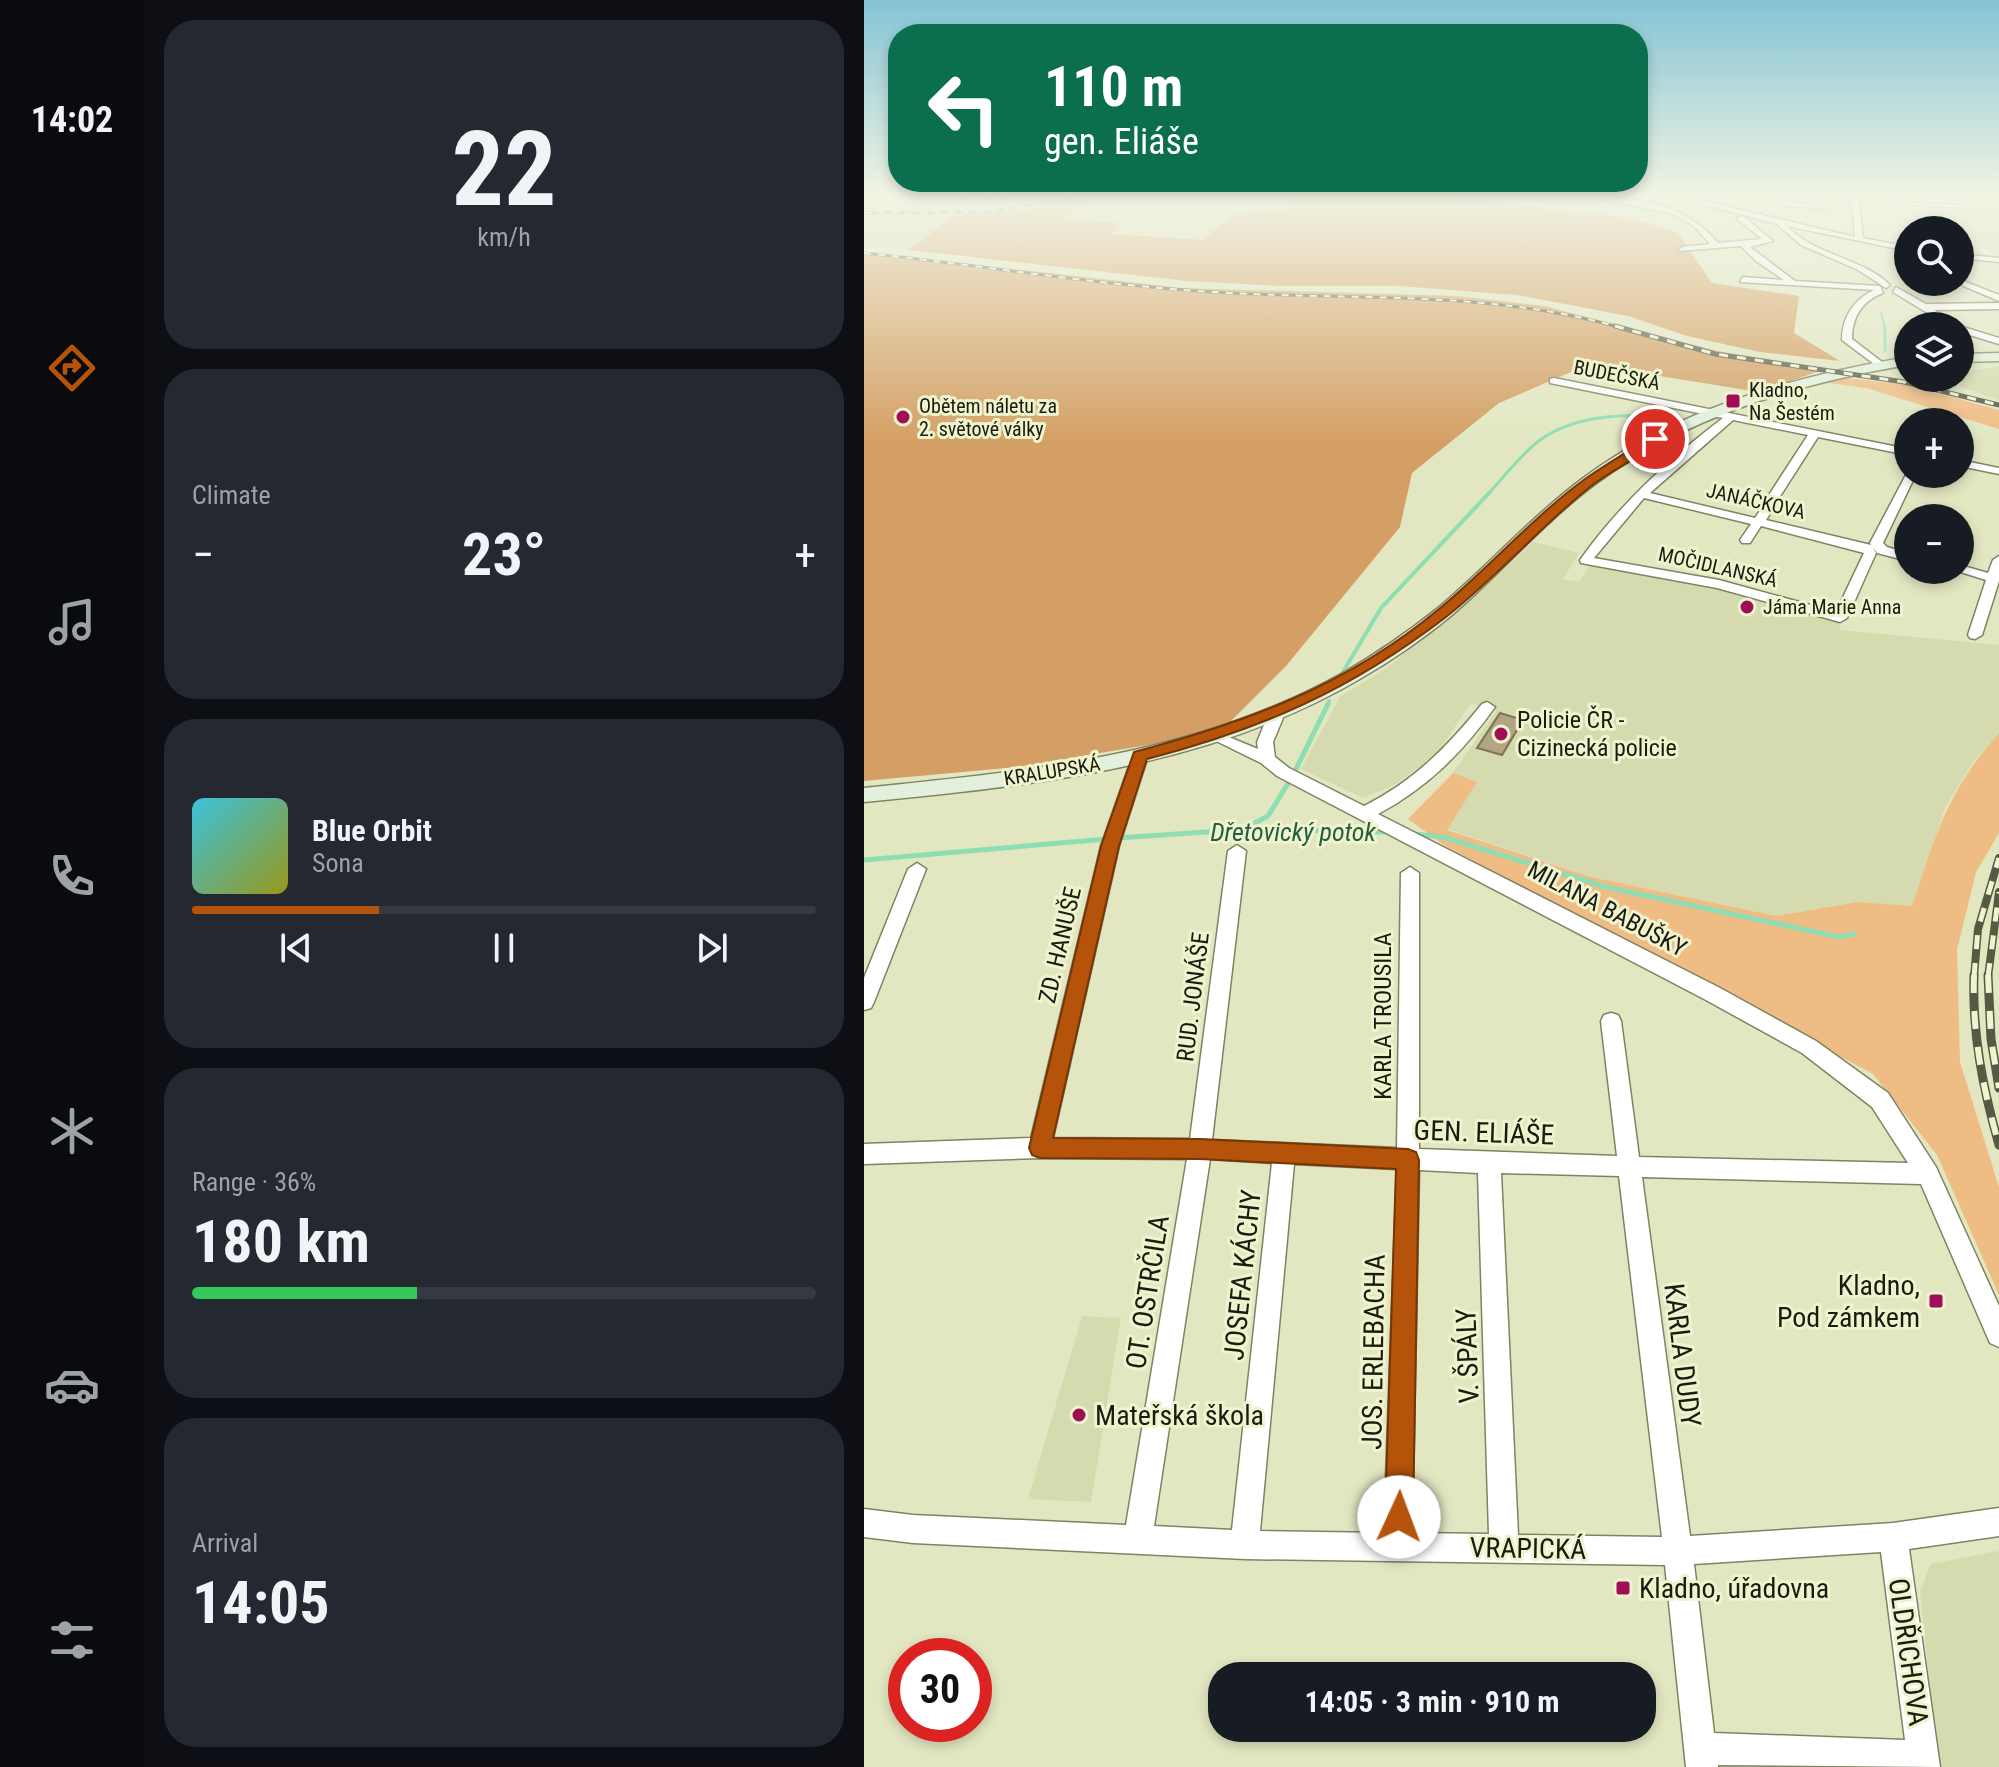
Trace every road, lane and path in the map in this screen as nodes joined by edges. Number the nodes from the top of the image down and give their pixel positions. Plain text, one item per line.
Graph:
1 (1765, 280) edge
2 (1876, 280) edge
3 (1791, 281) joint
4 (1894, 287) edge
5 (1887, 288) junction
6 (1974, 288) edge
7 (1999, 298) edge
8 (1999, 306) edge
9 (1924, 307) junction
10 (1932, 312) edge
11 (1974, 332) edge
12 (1999, 341) edge
13 (1870, 354) junction
14 (1999, 357) edge
15 (1974, 358) edge
16 (1894, 359) edge
17 (1894, 363) edge
18 (1881, 365) junction
19 (1554, 381) dead end
20 (1725, 415) junction
21 (1815, 433) junction
22 (1894, 449) edge
23 (1974, 466) edge
24 (1999, 471) edge
25 (1641, 494) junction
26 (1894, 506) edge
27 (1759, 522) junction
28 (1746, 540) dead end
29 (1894, 552) edge
30 (1586, 560) joint
31 (1999, 560) edge
32 (1974, 573) edge
33 (1993, 578) junction
34 (1840, 618) joint
35 (1975, 635) dead end
36 (1487, 707) dead end
37 (1277, 713) junction
38 (1214, 736) junction
39 (1140, 756) junction
40 (1267, 759) junction
41 (864, 795) edge
42 (1365, 813) junction
43 (1237, 851) dead end
44 (917, 869) dead end
45 (1410, 873) dead end
46 (864, 1002) edge
47 (1611, 1021) dead end
48 (1040, 1148) junction
49 (1200, 1149) junction
50 (864, 1154) edge
51 (1284, 1155) junction
52 (1408, 1160) junction
53 (1489, 1163) junction
54 (1628, 1166) junction
55 (1928, 1174) junction
56 (1999, 1334) edge
57 (1999, 1522) edge
58 (864, 1523) edge
59 (1893, 1537) junction
60 (1138, 1539) junction
61 (1245, 1545) junction
62 (1398, 1547) junction
63 (1504, 1547) junction
64 (1678, 1551) junction
65 (1700, 1757) edge
66 (1923, 1762) edge

1 - 3 street
2 - 5 street
3 - 5 street
4 - 5 street
5 - 9 street
5 - 13 street
6 - 7 street
8 - 9 street
9 - 10 street
11 - 12 street
13 - 16 street
13 - 18 street
14 - 15 main road
17 - 18 main road, KRALUPSKÁ
18 - 20 main road, KRALUPSKÁ
19 - 20 street, BUDEČSKÁ
20 - 21 street, BUDEČSKÁ
20 - 25 street, KRALUPSKÁ
20 - 37 main road, KRALUPSKÁ
21 - 22 street, BUDEČSKÁ
21 - 27 street
23 - 24 street
25 - 27 street, JANÁČKOVA
25 - 30 street, KRALUPSKÁ
26 - 29 street
27 - 28 street
27 - 34 street, JANÁČKOVA
30 - 34 street, MOČIDLANSKÁ
31 - 33 street
32 - 33 street
33 - 35 street
36 - 42 street
37 - 38 main road, KRALUPSKÁ
37 - 40 street
38 - 39 main road, KRALUPSKÁ
38 - 40 street, MILANA BABUŠKY
39 - 41 main road, KRALUPSKÁ
39 - 48 street, ZD. HANUŠE
40 - 42 street, MILANA BABUŠKY
42 - 55 street, MILANA BABUŠKY
43 - 49 street, RUD. JONÁŠE
44 - 46 street
45 - 52 street, KARLA TROUSILA
47 - 54 street, KARLA DUDY
48 - 49 street, GEN. ELIÁŠE
48 - 50 street, GEN. ELIÁŠE
49 - 51 street, GEN. ELIÁŠE
49 - 60 street, OT. OSTRČILA
51 - 52 street, GEN. ELIÁŠE
51 - 61 street, JOSEFA KÁCHY
52 - 53 street, GEN. ELIÁŠE
52 - 62 street, JOS. ERLEBACHA
53 - 54 street, GEN. ELIÁŠE
53 - 63 street, V. ŠPÁLY
54 - 55 street, GEN. ELIÁŠE
54 - 64 street, KARLA DUDY
55 - 56 street
57 - 59 street, VRAPICKÁ
58 - 60 street, VRAPICKÁ
59 - 64 street, VRAPICKÁ
59 - 66 street, OLDŘICHOVA
60 - 61 street, VRAPICKÁ
61 - 62 street, VRAPICKÁ
62 - 63 street, VRAPICKÁ
63 - 64 street, VRAPICKÁ
64 - 65 street, KARLA DUDY
65 - 66 street

